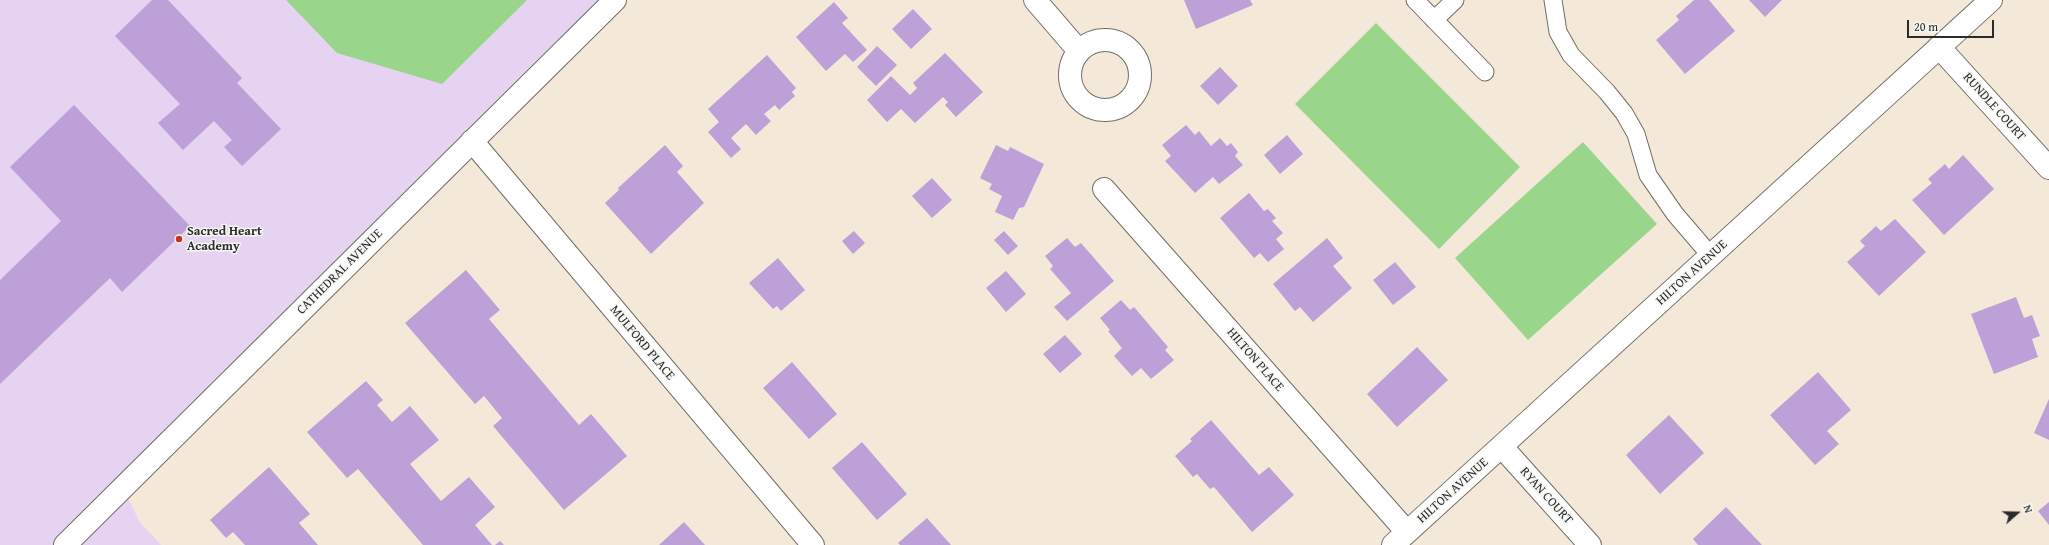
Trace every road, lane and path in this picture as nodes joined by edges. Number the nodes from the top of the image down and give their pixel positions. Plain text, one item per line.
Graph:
1 (615, 0) edge
2 (1035, 0) edge
3 (1415, 0) edge
4 (1455, 0) edge
5 (1553, 0) edge
6 (1991, 0) edge
7 (1434, 20) junction
8 (1939, 47) junction
9 (1079, 51) dead end
10 (1485, 72) dead end
11 (472, 141) junction
12 (2049, 168) edge
13 (1104, 189) dead end
14 (1711, 256) junction
15 (1502, 447) junction
16 (1400, 539) edge
17 (65, 545) edge
18 (813, 545) edge
19 (1590, 545) edge

1 - 11 street, CATHEDRAL AVENUE
2 - 9 street
3 - 7 lane
4 - 7 lane
5 - 14 lane
6 - 8 street, HILTON AVENUE
7 - 10 lane
8 - 12 street, RUNDLE COURT
8 - 14 street, HILTON AVENUE
11 - 17 street, CATHEDRAL AVENUE
11 - 18 street, MULFORD PLACE
13 - 16 street, HILTON PLACE
14 - 15 street, HILTON AVENUE
15 - 16 street, HILTON AVENUE
15 - 19 street, RYAN COURT

